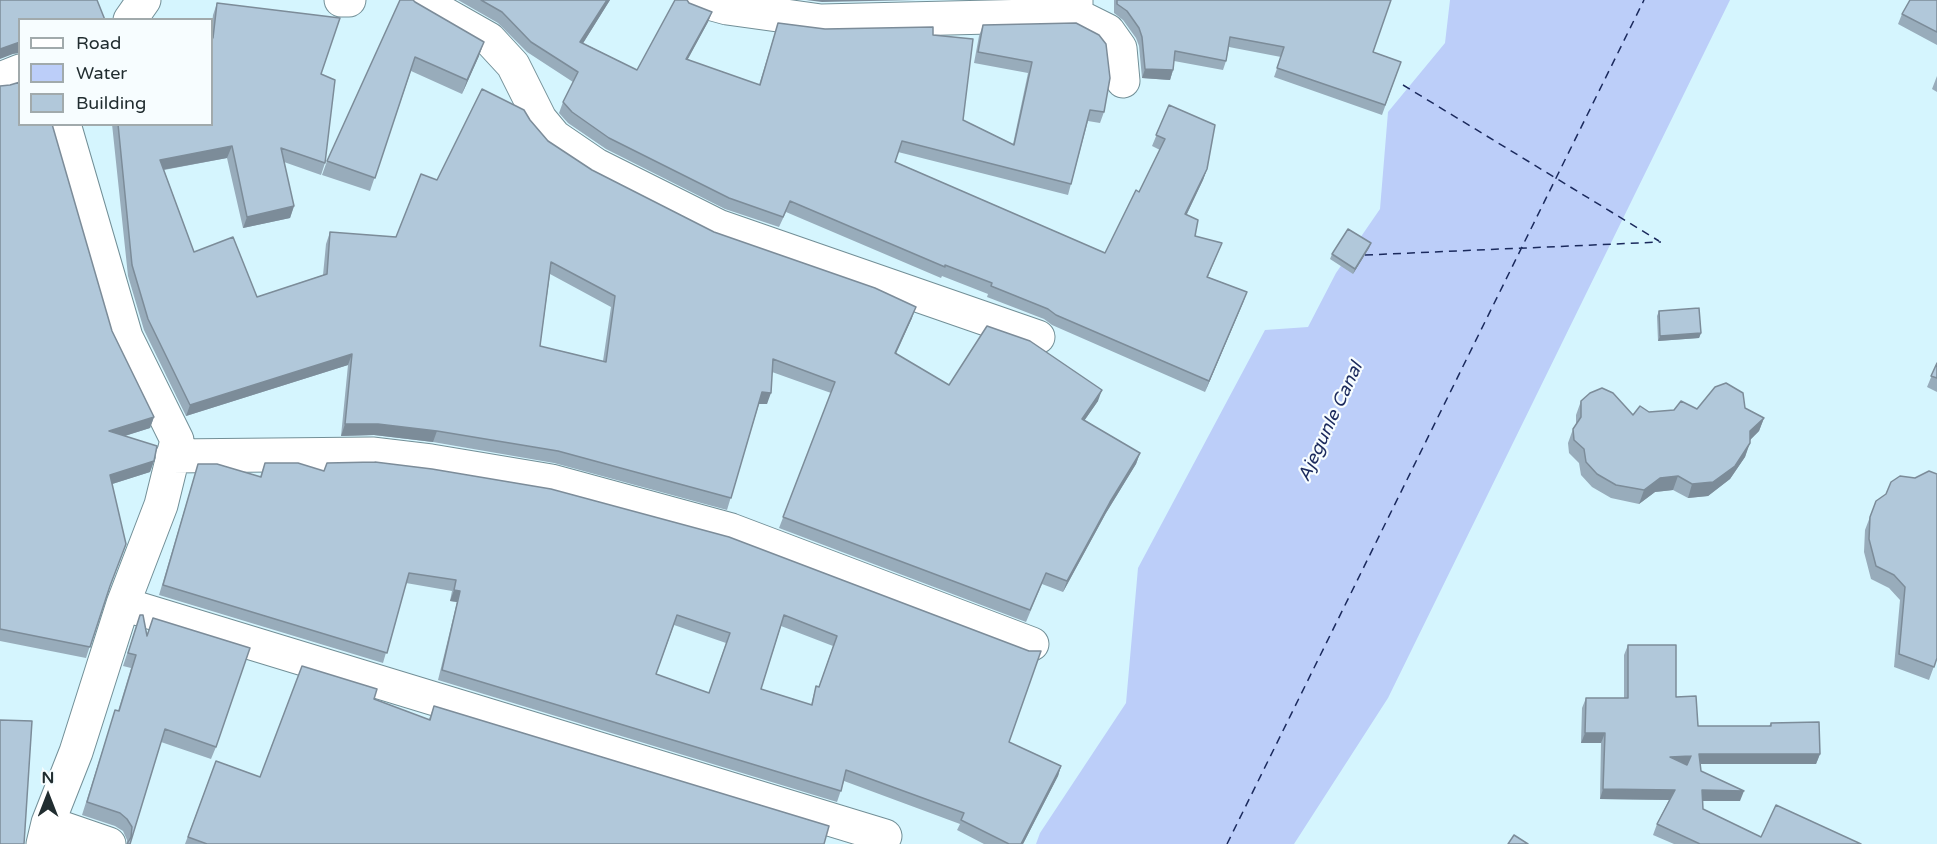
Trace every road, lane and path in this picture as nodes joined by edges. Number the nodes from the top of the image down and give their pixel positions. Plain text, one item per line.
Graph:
1 (144, 0) edge
2 (420, 0) edge
3 (698, 0) edge
4 (1076, 8) edge
5 (131, 18) edge
6 (18, 71) edge
7 (0, 79) edge
8 (1123, 81) dead end
9 (65, 126) edge
10 (1038, 337) dead end
11 (172, 456) junction
12 (123, 604) junction
13 (1032, 644) dead end
14 (46, 833) edge
15 (885, 836) dead end
16 (109, 844) edge

1 - 5 street
2 - 10 street
3 - 4 street
4 - 8 street
6 - 7 street
9 - 11 street
11 - 12 street
11 - 13 street
12 - 14 street
12 - 15 street
14 - 16 street

